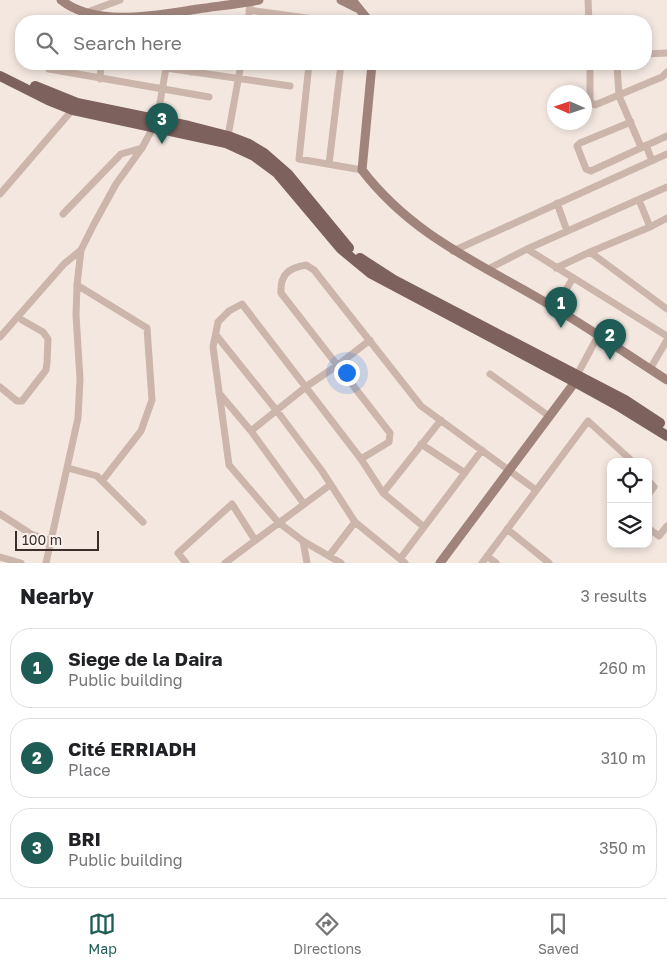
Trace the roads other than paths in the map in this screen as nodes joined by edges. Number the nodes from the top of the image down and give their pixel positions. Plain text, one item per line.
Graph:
1 (61, 0) edge
2 (120, 0) edge
3 (342, 0) edge
4 (588, 0) edge
5 (253, 4) edge
6 (355, 4) edge
7 (85, 13) junction
8 (98, 15) edge
9 (154, 15) edge
10 (294, 15) edge
11 (364, 15) edge
12 (589, 15) edge
13 (667, 53) edge
14 (652, 54) edge
15 (0, 70) edge
16 (53, 70) edge
17 (101, 70) edge
18 (166, 70) edge
19 (178, 70) edge
20 (240, 70) edge
21 (308, 70) edge
22 (340, 70) edge
23 (371, 70) edge
24 (590, 70) edge
25 (618, 70) edge
26 (191, 72) joint
27 (667, 72) edge
28 (0, 76) edge
29 (100, 79) junction
30 (239, 80) junction
31 (290, 86) dead end
32 (163, 88) junction
33 (619, 96) junction
34 (209, 97) dead end
35 (75, 107) junction
36 (631, 122) junction
37 (155, 123) junction
38 (228, 136) junction
39 (667, 136) edge
40 (644, 146) junction
41 (142, 148) junction
42 (667, 154) edge
43 (652, 160) junction
44 (329, 164) junction
45 (362, 170) junction
46 (667, 187) edge
47 (0, 194) edge
48 (639, 200) junction
49 (556, 203) junction
50 (64, 214) dead end
51 (667, 218) edge
52 (650, 226) junction
53 (567, 231) junction
54 (526, 249) junction
55 (82, 250) junction
56 (453, 251) junction
57 (590, 252) junction
58 (556, 268) junction
59 (486, 270) junction
60 (573, 278) junction
61 (77, 285) junction
62 (555, 308) junction
63 (667, 309) edge
64 (22, 320) dead end
65 (216, 335) junction
66 (598, 336) junction
67 (667, 336) edge
68 (0, 337) edge
69 (370, 340) junction
70 (667, 340) edge
71 (338, 365) junction
72 (650, 368) junction
73 (490, 374) dead end
74 (576, 378) junction
75 (667, 380) edge
76 (307, 386) junction
77 (0, 387) edge
78 (219, 392) junction
79 (277, 411) junction
80 (549, 416) junction
81 (441, 420) junction
82 (667, 427) edge
83 (251, 430) junction
84 (667, 436) edge
85 (421, 444) junction
86 (482, 450) junction
87 (361, 458) junction
88 (629, 458) edge
89 (68, 468) junction
90 (510, 469) junction
91 (465, 473) junction
92 (102, 481) junction
93 (330, 484) junction
94 (536, 490) junction
95 (384, 493) junction
96 (304, 504) junction
97 (0, 514) edge
98 (144, 522) dead end
99 (278, 522) junction
100 (355, 522) junction
101 (667, 526) edge
102 (424, 527) junction
103 (507, 529) junction
104 (652, 531) edge
105 (255, 540) junction
106 (303, 540) junction
107 (51, 541) junction
108 (330, 556) junction
109 (487, 556) junction
110 (0, 557) edge
111 (402, 561) edge
112 (21, 563) edge
113 (46, 563) edge
114 (186, 563) edge
115 (225, 563) edge
116 (307, 563) edge
117 (341, 563) edge
118 (440, 563) edge
119 (482, 563) edge
120 (496, 563) edge
121 (549, 563) edge

1 - 7 street
2 - 7 street
3 - 6 street
4 - 12 street
5 - 9 street
5 - 10 street
6 - 11 street
7 - 8 street
13 - 14 street
15 - 35 main road
16 - 29 street
17 - 29 street
18 - 32 street
19 - 26 street
20 - 30 street
21 - 44 street
22 - 44 street
23 - 45 street
24 - 33 street
25 - 33 street
26 - 30 street
27 - 33 street
28 - 35 main road
29 - 32 street
30 - 31 street
30 - 38 street
32 - 34 street
32 - 37 street
33 - 36 street
35 - 37 main road
35 - 47 street
36 - 40 street
36 - 40 street
37 - 38 main road
37 - 41 street
37 - 74 main road
38 - 74 main road
39 - 40 street
40 - 43 street
41 - 50 street
41 - 55 street
42 - 43 street
43 - 49 street
44 - 45 street
45 - 56 street
46 - 48 street
48 - 52 street
48 - 53 street
49 - 53 street
49 - 56 street
51 - 52 street
52 - 57 street
53 - 54 street
54 - 58 street
54 - 59 street
55 - 61 street
55 - 68 street
56 - 59 street
57 - 58 street
57 - 63 street
58 - 60 street
59 - 62 street
60 - 62 street
60 - 67 street
61 - 89 street
61 - 92 street
62 - 66 street
64 - 77 street
65 - 76 street
65 - 78 street
65 - 79 street
66 - 72 street
66 - 74 street
69 - 71 street
69 - 71 street
69 - 81 street
70 - 72 street
71 - 76 street
71 - 87 street
72 - 75 street
73 - 80 street
74 - 80 street
74 - 82 main road
74 - 84 main road
76 - 79 street
76 - 87 street
78 - 83 street
78 - 99 street
79 - 83 street
79 - 93 street
80 - 90 street
81 - 85 street
81 - 86 street
83 - 96 street
85 - 91 street
85 - 95 street
86 - 90 street
86 - 91 street
87 - 95 street
88 - 94 street
89 - 92 street
89 - 107 street
90 - 94 street
90 - 118 street
91 - 102 street
92 - 98 street
93 - 96 street
93 - 100 street
94 - 103 street
95 - 102 street
96 - 99 street
97 - 107 street
99 - 105 street
99 - 106 street
100 - 108 street
100 - 111 street
101 - 104 street
102 - 111 street
103 - 109 street
103 - 121 street
105 - 114 street
105 - 115 street
106 - 108 street
106 - 116 street
107 - 113 street
108 - 117 street
109 - 119 street
109 - 120 street
110 - 112 street

